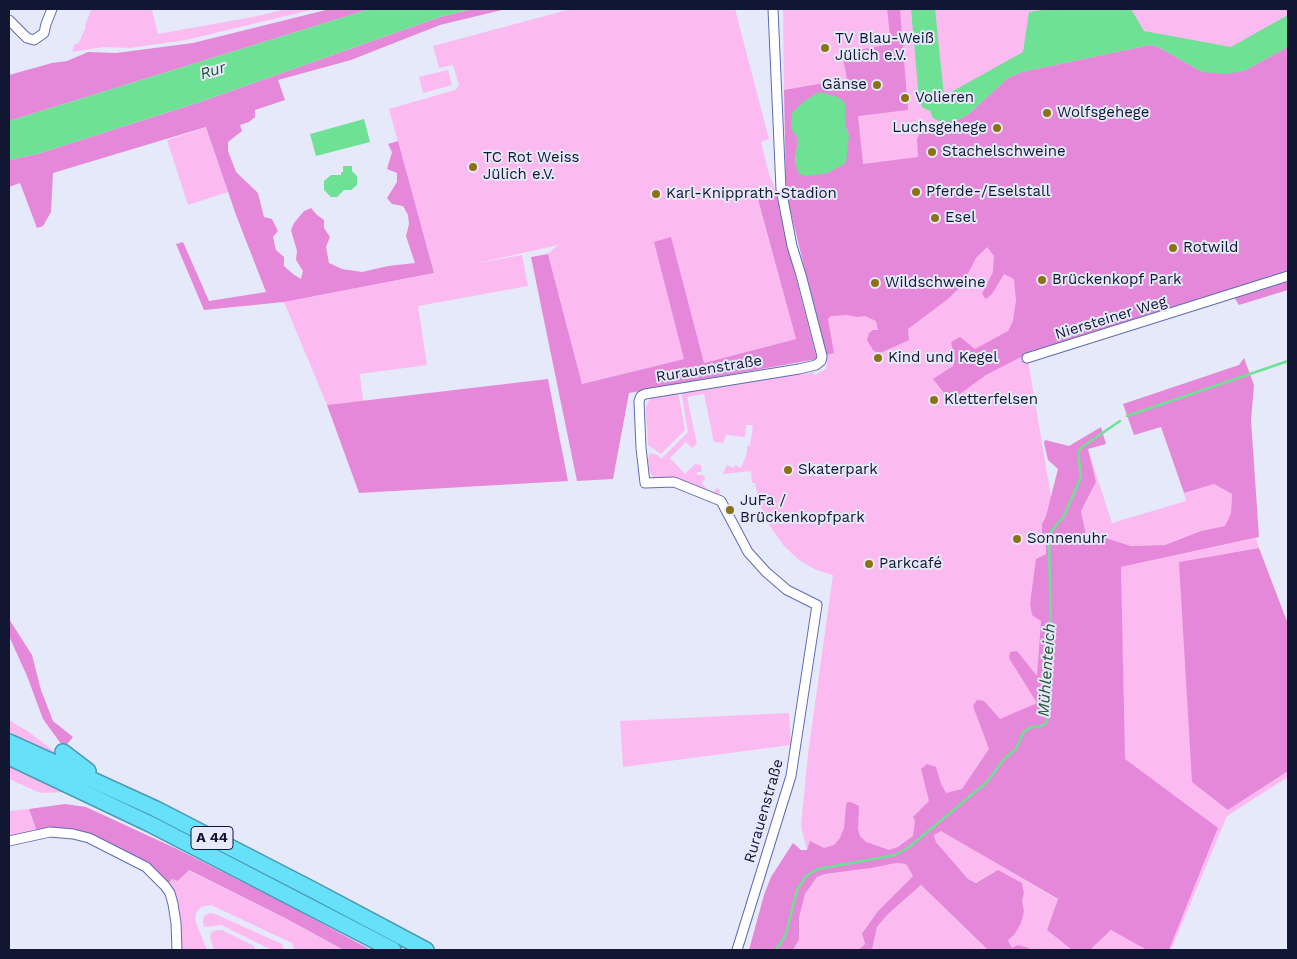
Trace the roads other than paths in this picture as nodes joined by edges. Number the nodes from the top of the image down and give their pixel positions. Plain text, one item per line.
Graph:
1 (52, 9) edge
2 (773, 9) edge
3 (9, 20) edge
4 (1288, 276) edge
5 (1027, 358) dead end
6 (9, 742) edge
7 (63, 752) dead end
8 (9, 758) edge
9 (109, 788) junction
10 (69, 797) dead end
11 (150, 824) junction
12 (9, 840) edge
13 (177, 950) edge
14 (393, 950) edge
15 (426, 950) edge
16 (737, 950) edge

1 - 3 street
2 - 16 street, Rurauenstraße
4 - 5 street, Niersteiner Weg
6 - 9 highway, A 44
7 - 9 highway
8 - 11 highway, A 44
9 - 15 highway, A 44
10 - 11 highway
11 - 14 highway, A 44
12 - 13 street

